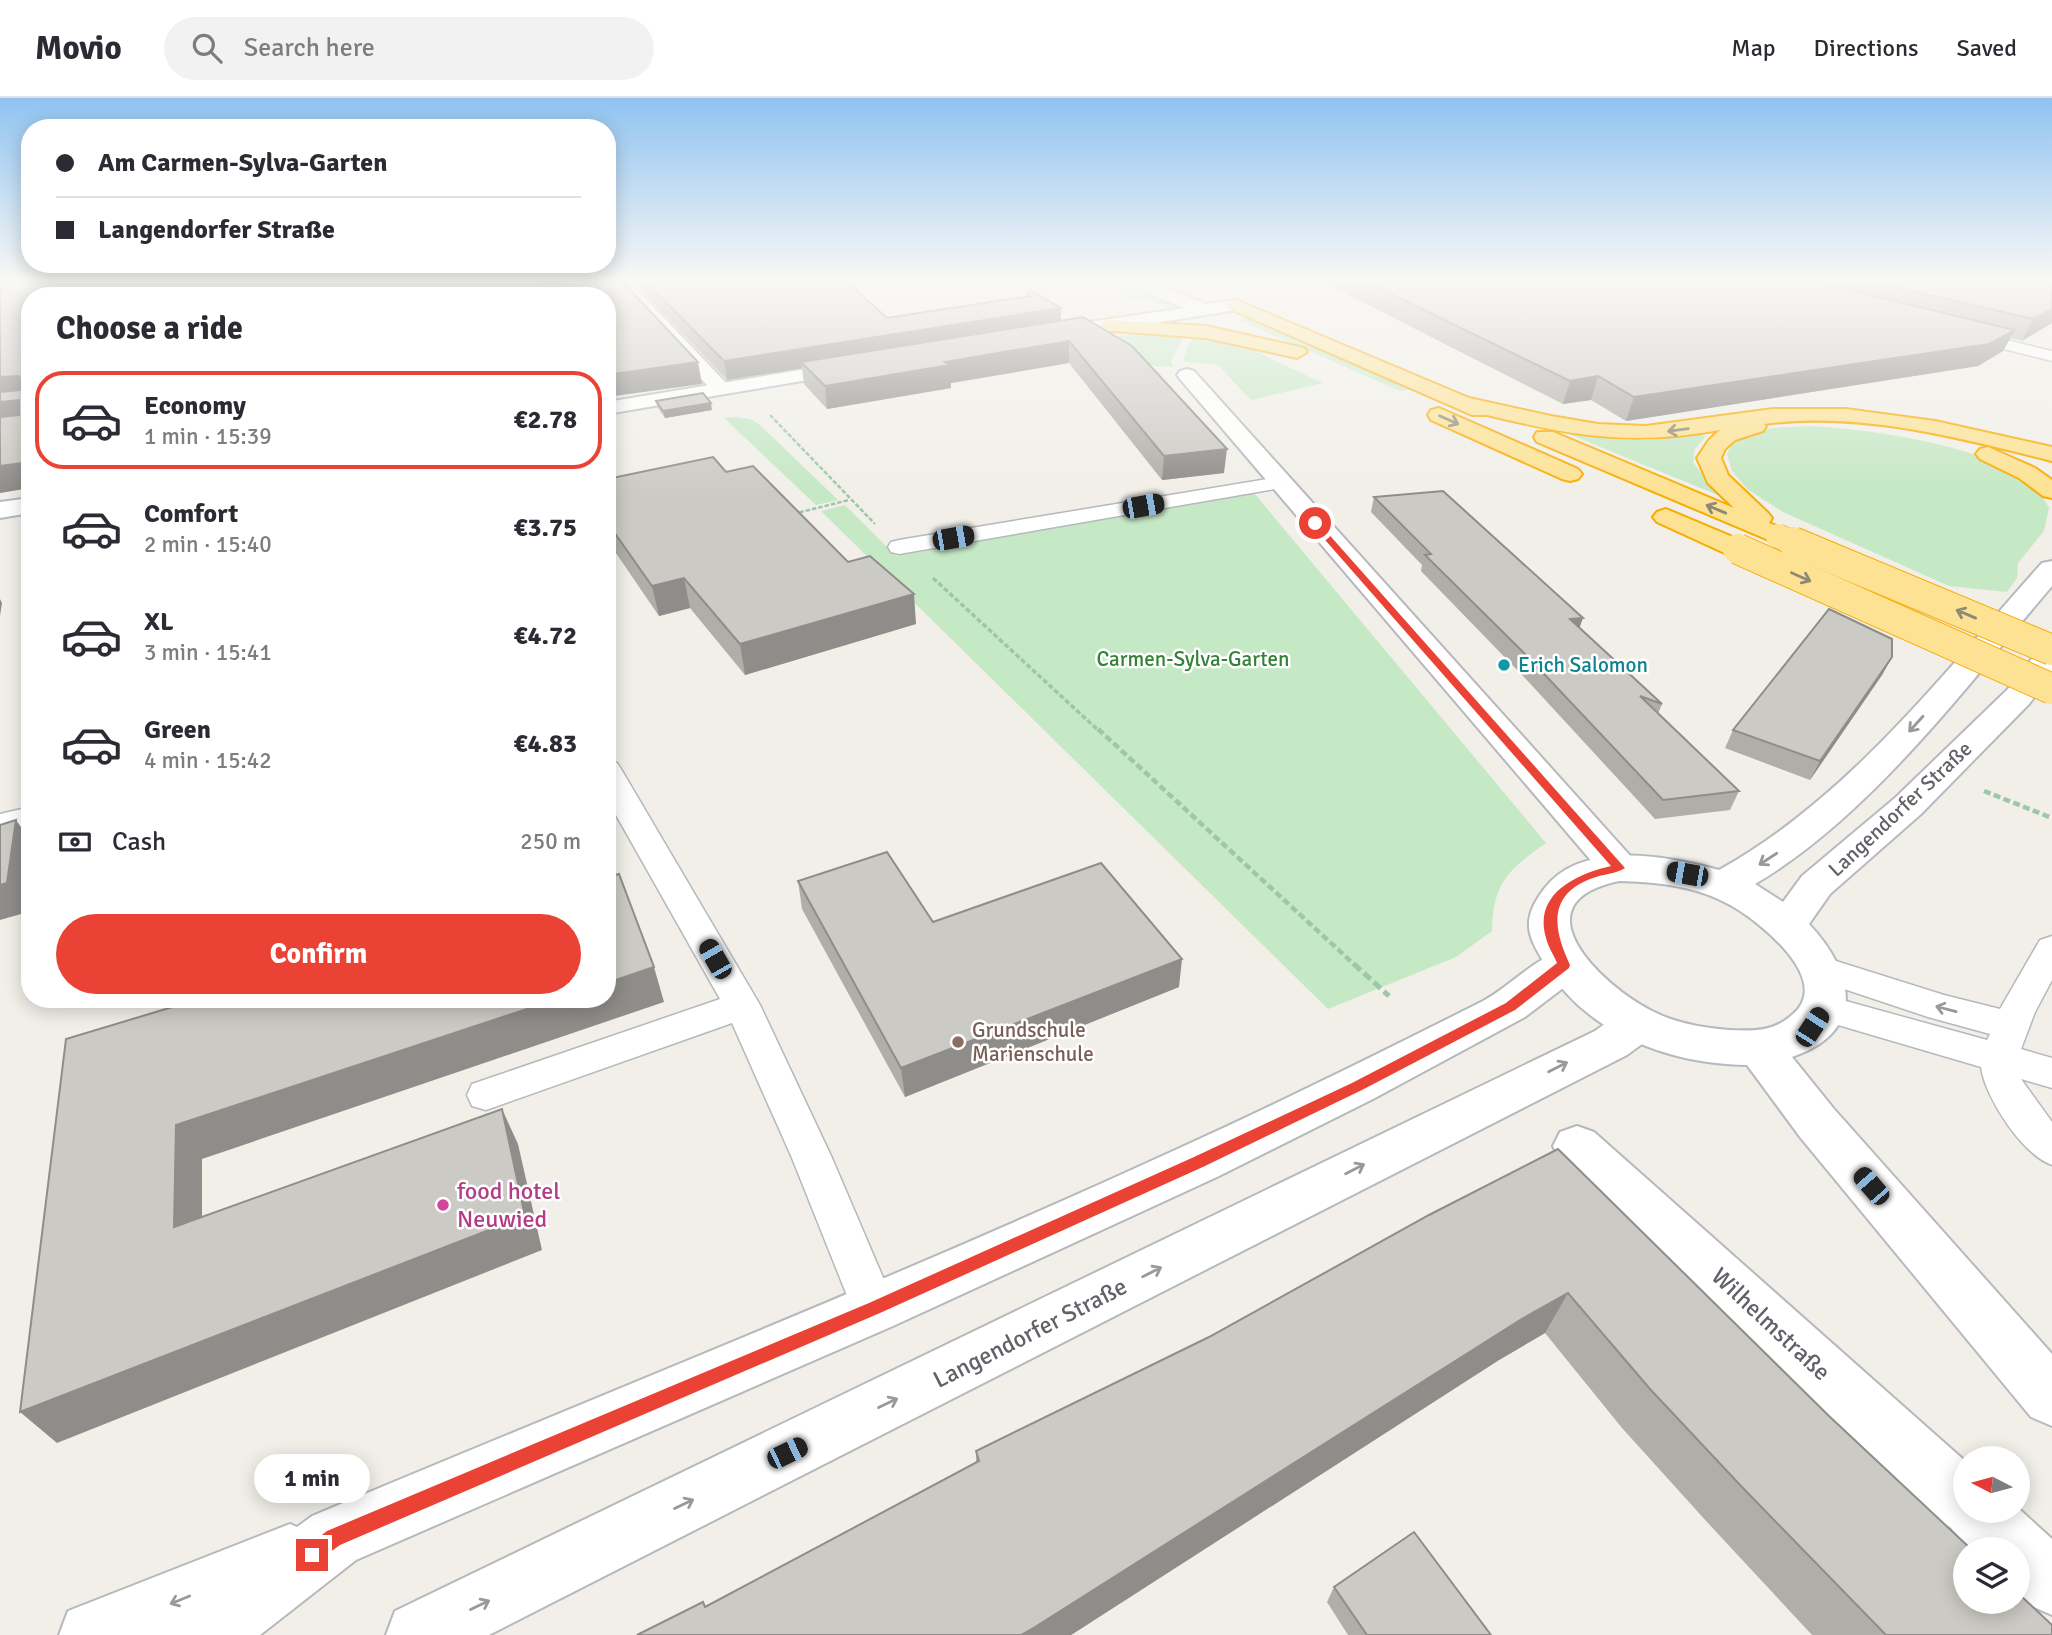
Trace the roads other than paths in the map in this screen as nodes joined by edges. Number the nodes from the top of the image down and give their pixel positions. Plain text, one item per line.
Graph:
1 (684, 350) edge
2 (1287, 350) edge
3 (1292, 350) edge
4 (1339, 350) edge
5 (2026, 350) edge
6 (1297, 352) junction
7 (2052, 356) edge
8 (877, 363) edge
9 (1186, 375) dead end
10 (721, 389) junction
11 (1457, 401) junction
12 (616, 406) edge
13 (1973, 447) junction
14 (2047, 452) edge
15 (2052, 467) edge
16 (1279, 483) junction
17 (1593, 484) dead end
18 (2052, 491) edge
19 (21, 506) edge
20 (1642, 506) dead end
21 (0, 510) edge
22 (1778, 536) junction
23 (898, 547) road end
24 (2052, 569) edge
25 (2052, 652) edge
26 (2035, 693) edge
27 (616, 787) edge
28 (21, 818) edge
29 (0, 823) edge
30 (1619, 868) junction
31 (1722, 886) junction
32 (1787, 925) junction
33 (2052, 948) edge
34 (1564, 965) junction
35 (1822, 988) junction
36 (742, 1005) junction
37 (1637, 1024) junction
38 (2006, 1041) junction
39 (1759, 1048) junction
40 (2052, 1073) edge
41 (486, 1095) dead end
42 (1577, 1146) dead end
43 (2052, 1148) edge
44 (874, 1308) junction
45 (2052, 1396) edge
46 (1953, 1491) edge
47 (1988, 1523) edge
48 (2003, 1537) edge
49 (334, 1538) junction
50 (2030, 1562) edge
51 (2052, 1582) edge
52 (92, 1635) edge
53 (206, 1635) edge
54 (419, 1635) edge

1 - 10 street
2 - 6 highway
3 - 6 highway
4 - 11 highway
5 - 7 lane
6 -> 17 highway
8 - 10 street
9 - 16 street
10 - 12 street
14 -> 11 highway
22 -> 11 highway
13 - 15 highway
13 - 18 highway
13 - 22 highway
16 - 23 lane
16 - 30 street
19 - 21 street
20 -> 26 highway, bridge
25 -> 22 highway, bridge
24 -> 31 street
25 - 26 street, Langendorfer Straße
26 - 32 street, Langendorfer Straße
27 - 36 lane
28 - 29 lane
30 - 31 street
30 - 34 street
31 - 32 street
32 - 35 street
33 - 38 lane
34 - 37 street
34 - 44 street
35 - 38 lane
35 - 39 street
36 - 41 lane
36 - 44 lane
37 - 39 street
54 -> 37 street, Langendorfer Straße
38 - 40 lane
38 - 43 lane
39 - 45 street
42 - 46 street, Wilhelmstraße
44 - 49 street
47 - 48 street
49 -> 52 street
49 - 53 street
50 - 51 street

